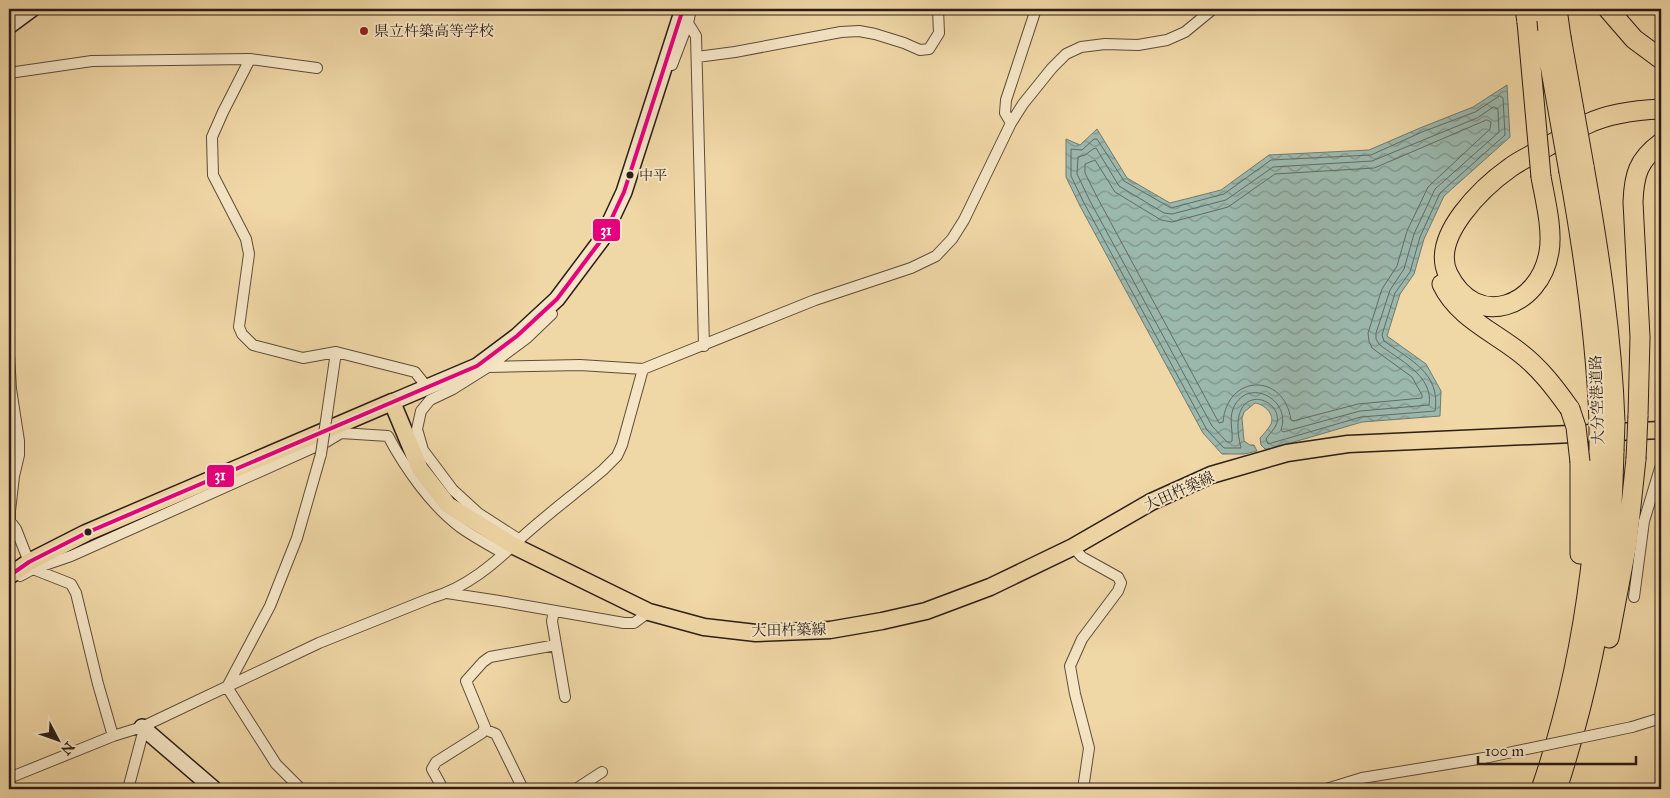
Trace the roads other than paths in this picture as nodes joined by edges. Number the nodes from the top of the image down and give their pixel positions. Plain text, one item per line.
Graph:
1 (32, 9) edge
2 (938, 9) edge
3 (1036, 9) edge
4 (1213, 9) edge
5 (1541, 9) edge
6 (1557, 9) edge
7 (1608, 9) edge
8 (686, 13) edge
9 (1526, 15) edge
10 (9, 26) edge
11 (1553, 37) junction
12 (697, 57) junction
13 (250, 59) junction
14 (1661, 59) edge
15 (317, 68) dead end
16 (9, 74) edge
17 (1661, 100) edge
18 (1661, 109) edge
19 (1011, 123) junction
20 (1661, 143) edge
21 (704, 346) junction
22 (336, 352) junction
23 (9, 356) edge
24 (483, 367) junction
25 (643, 369) junction
26 (427, 387) junction
27 (392, 402) junction
28 (1661, 430) edge
29 (1607, 451) junction
30 (1661, 465) edge
31 (10, 521) edge
32 (512, 546) junction
33 (1073, 547) junction
34 (31, 566) junction
35 (9, 576) edge
36 (9, 583) edge
37 (447, 593) junction
38 (1634, 597) dead end
39 (554, 611) junction
40 (649, 612) junction
41 (556, 645) junction
42 (227, 687) junction
43 (565, 697) dead end
44 (1661, 718) edge
45 (143, 728) junction
46 (484, 729) junction
47 (113, 736) junction
48 (1553, 754) junction
49 (602, 772) dead end
50 (9, 778) edge
51 (128, 789) edge
52 (214, 789) edge
53 (301, 789) edge
54 (443, 789) edge
55 (524, 789) edge
56 (576, 789) edge
57 (1083, 789) edge
58 (1326, 789) edge
59 (1541, 789) edge
60 (1557, 789) edge
61 (1563, 789) edge

1 - 10 main road
2 - 12 street
3 - 19 street
4 - 19 street
5 - 11 highway, 大分空港道路
6 - 11 highway, 大分空港道路
7 - 14 highway
8 - 12 street
8 - 24 main road
9 - 18 highway, bridge
11 - 29 highway, 大分空港道路, bridge
12 - 21 street
13 - 15 street
13 - 16 street
13 - 22 street
17 - 48 highway, bridge
19 - 21 street
20 - 61 highway, bridge
21 - 25 street
22 - 26 street
22 - 42 street, bridge
23 - 31 street
24 - 25 street
24 - 26 main road
24 - 32 street
25 - 32 street
26 - 27 main road
27 - 32 main road, 大田杵築線
27 - 34 main road
28 - 33 main road, 大田杵築線
29 - 48 highway, 大分空港道路
29 - 60 highway, 大分空港道路
30 - 38 street
31 - 34 street
32 - 34 street
32 - 37 street
32 - 40 main road, 大田杵築線
33 - 40 main road, 大田杵築線
33 - 57 street
34 - 35 main road
34 - 36 street
34 - 47 street
37 - 39 street
37 - 42 street
39 - 40 street
39 - 41 street
41 - 43 street
41 - 46 street
42 - 45 street
42 - 53 street
44 - 58 street, bridge
45 - 47 street
45 - 51 street
45 - 52 main road
46 - 54 street
46 - 55 street
47 - 50 street
48 - 59 highway, 大分空港道路
49 - 56 street

